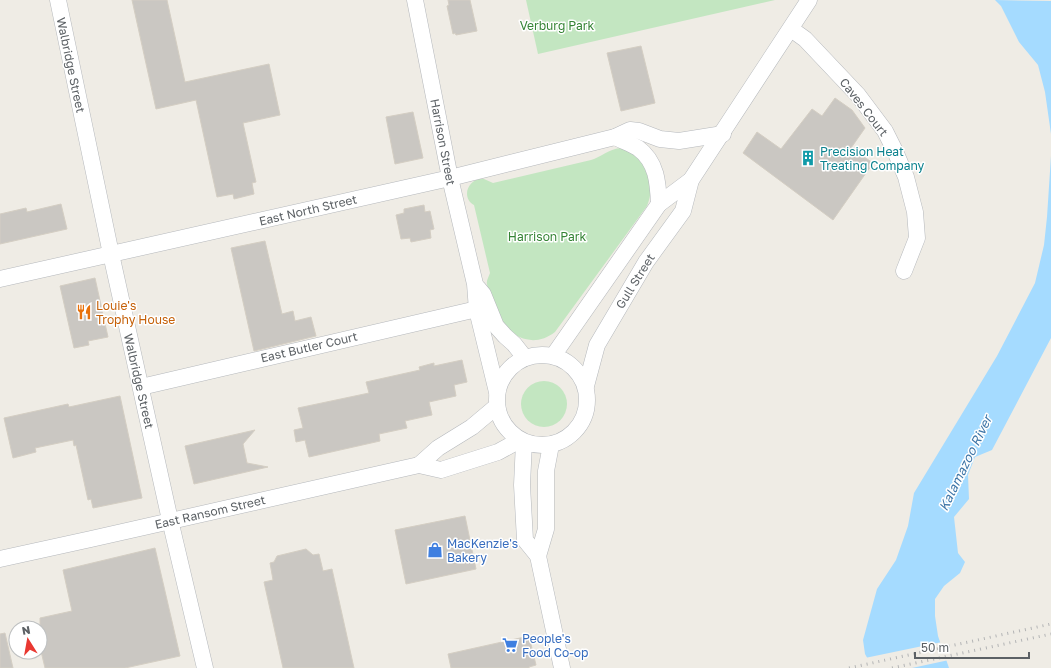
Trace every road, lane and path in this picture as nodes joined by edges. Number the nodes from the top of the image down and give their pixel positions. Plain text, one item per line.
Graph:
1 (58, 0) edge
2 (415, 0) edge
3 (809, 0) edge
4 (791, 29) junction
5 (723, 134) junction
6 (616, 137) junction
7 (450, 178) junction
8 (691, 180) junction
9 (659, 204) junction
10 (111, 254) junction
11 (904, 271) dead end
12 (0, 279) edge
13 (475, 284) junction
14 (477, 309) junction
15 (553, 356) junction
16 (525, 358) junction
17 (586, 386) junction
18 (141, 387) junction
19 (497, 399) junction
20 (522, 441) junction
21 (551, 445) junction
22 (420, 465) junction
23 (170, 520) junction
24 (538, 556) junction
25 (0, 558) edge
26 (206, 668) edge
27 (562, 668) edge

1 - 10 street, Walbridge Street
2 - 7 street, Harrison Street
3 - 4 street, Gull Street
4 - 5 street, Gull Street
4 - 11 street, Caves Court
5 - 6 street, East North Street
5 - 8 street, Gull Street
6 - 7 street, East North Street
6 - 9 street
7 - 10 street, East North Street
7 - 13 street, Harrison Street
8 - 9 street, Gull Street
8 - 17 street, Gull Street
9 - 15 street, Gull Street
10 - 12 street, East North Street
10 - 18 street, Walbridge Street
13 - 14 street, Harrison Street
13 - 16 street, Harrison Street
14 - 18 street, East Butler Court
14 - 19 street, Harrison Street
15 - 16 street
15 - 17 street
16 - 19 street
17 - 21 street
18 - 23 street, Walbridge Street
19 - 20 street
19 - 22 street
20 - 21 street
20 - 22 street, East Ransom Street
20 - 24 street
21 - 24 street
22 - 23 street, East Ransom Street
23 - 25 street, East Ransom Street
23 - 26 street, Walbridge Street
24 - 27 street

